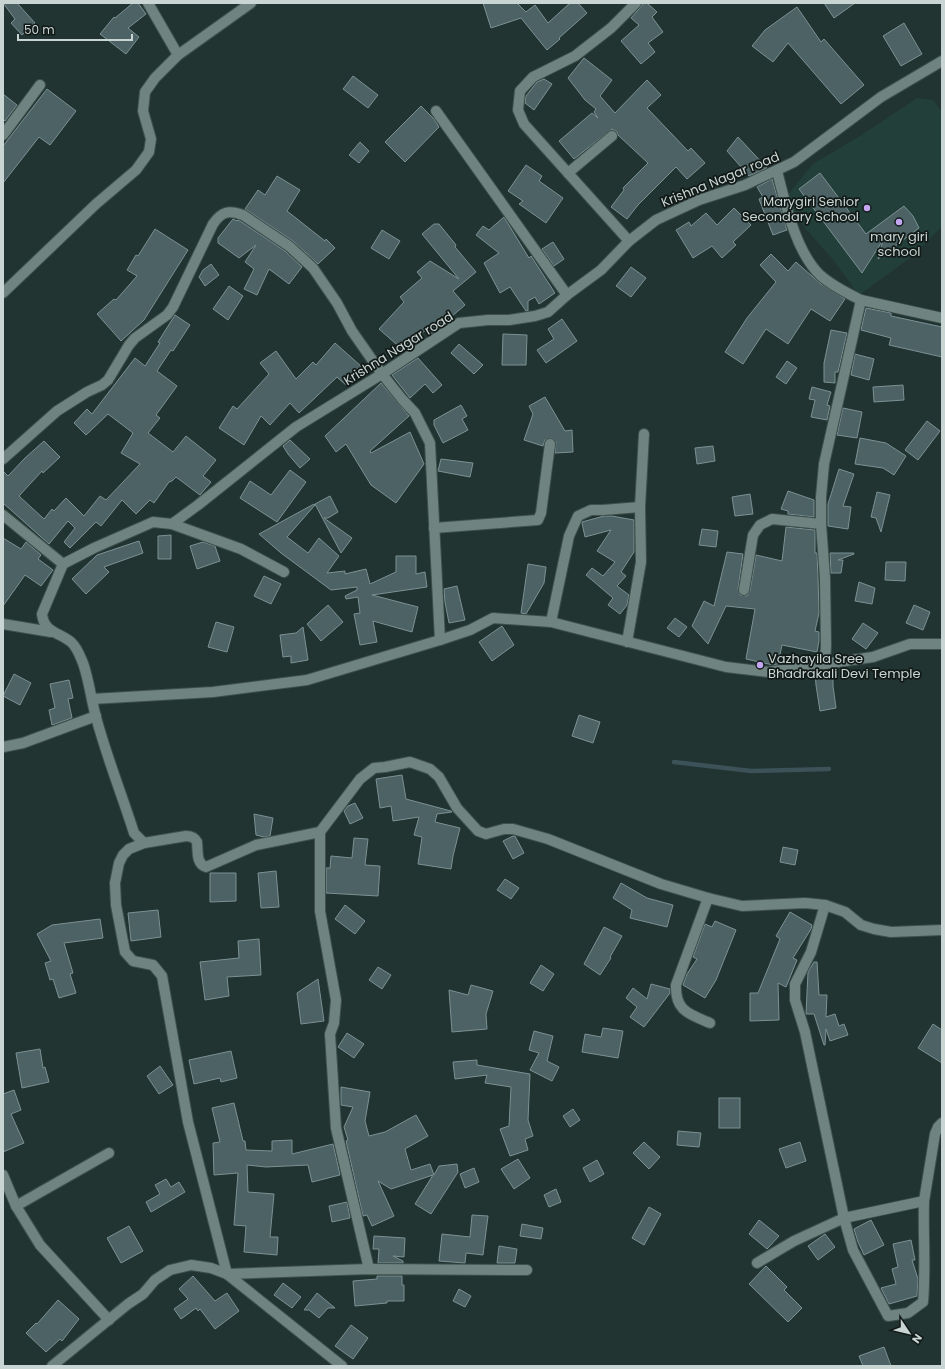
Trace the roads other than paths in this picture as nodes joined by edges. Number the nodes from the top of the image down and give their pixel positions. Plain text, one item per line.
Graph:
1 (148, 3) edge
2 (251, 3) edge
3 (636, 3) edge
4 (178, 56) junction
5 (942, 61) edge
6 (40, 85) dead end
7 (436, 111) dead end
8 (3, 135) edge
9 (612, 136) dead end
10 (777, 171) junction
11 (568, 173) junction
12 (629, 241) junction
13 (3, 293) edge
14 (567, 295) junction
15 (861, 300) junction
16 (942, 318) edge
17 (382, 374) junction
18 (644, 434) dead end
19 (550, 444) dead end
20 (3, 459) edge
21 (640, 507) junction
22 (3, 515) edge
23 (172, 524) junction
24 (821, 524) junction
25 (434, 528) junction
26 (63, 564) junction
27 (284, 572) dead end
28 (744, 590) dead end
29 (551, 622) junction
30 (3, 624) edge
31 (52, 632) junction
32 (440, 640) junction
33 (627, 642) junction
34 (942, 644) edge
35 (825, 664) junction
36 (92, 698) junction
37 (96, 716) junction
38 (3, 747) edge
39 (320, 832) junction
40 (144, 843) junction
41 (708, 898) junction
42 (825, 904) junction
43 (942, 930) edge
44 (710, 1024) dead end
45 (942, 1123) edge
46 (109, 1153) dead end
47 (3, 1175) edge
48 (924, 1201) junction
49 (16, 1206) junction
50 (844, 1218) junction
51 (757, 1263) dead end
52 (369, 1269) junction
53 (528, 1270) dead end
54 (227, 1274) junction
55 (109, 1320) junction
56 (52, 1366) edge
57 (342, 1366) edge

1 - 4 street
2 - 4 street
3 - 11 street
4 - 13 street
5 - 10 street, Krishna Nagar road
6 - 8 street
7 - 14 street
9 - 11 street
10 - 12 street, Krishna Nagar road
10 - 15 street
11 - 12 street
12 - 14 street, Krishna Nagar road
14 - 17 street, Krishna Nagar road
15 - 16 street
15 - 24 street
17 - 20 street
17 - 23 street, Krishna Nagar road
17 - 25 street
18 - 21 street
19 - 25 street
21 - 29 street
21 - 33 street
22 - 26 street
23 - 26 street
23 - 27 street
24 - 28 street
24 - 35 street
25 - 32 street
26 - 31 street
29 - 32 street
29 - 33 street
30 - 31 street
31 - 36 street
32 - 36 street
33 - 35 street
34 - 35 street
36 - 37 street
37 - 38 street
37 - 40 street
39 - 40 street
39 - 41 street
39 - 52 street
40 - 54 street
41 - 42 street
41 - 44 street
42 - 43 street
42 - 50 street
45 - 48 street
46 - 49 street
47 - 49 street
48 - 50 street
48 - 50 street
49 - 55 street
50 - 51 street
52 - 53 street
52 - 54 street
54 - 55 street
54 - 57 street
55 - 56 street

